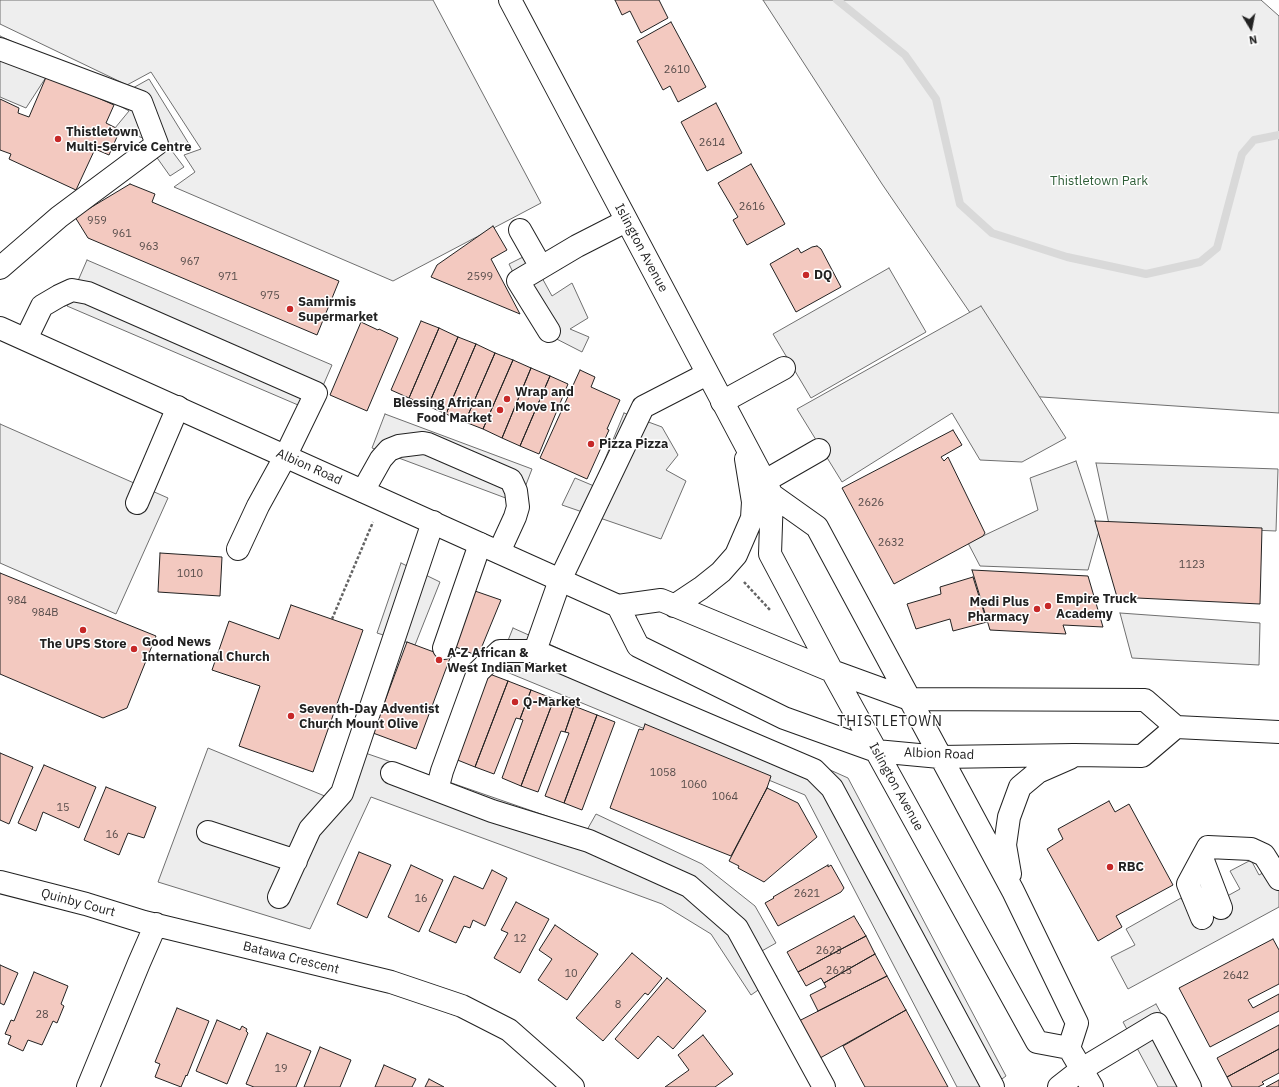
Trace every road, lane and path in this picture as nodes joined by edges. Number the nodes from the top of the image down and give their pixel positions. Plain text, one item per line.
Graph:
1 (510, 0) edge
2 (0, 49) edge
3 (626, 220) junction
4 (520, 230) dead end
5 (541, 267) junction
6 (0, 268) edge
7 (0, 328) edge
8 (549, 331) dead end
9 (26, 339) junction
10 (784, 368) dead end
11 (708, 374) junction
12 (722, 402) junction
13 (178, 408) junction
14 (739, 433) junction
15 (819, 450) dead end
16 (285, 457) junction
17 (769, 488) junction
18 (372, 495) junction
19 (137, 503) dead end
20 (432, 522) junction
21 (489, 548) junction
22 (238, 549) dead end
23 (741, 579) dead end
24 (560, 580) junction
25 (618, 606) junction
26 (674, 606) junction
27 (771, 611) dead end
28 (332, 620) dead end
29 (444, 648) dead end
30 (535, 651) junction
31 (832, 671) junction
32 (909, 699) junction
33 (1176, 727) junction
34 (1279, 732) edge
35 (876, 751) junction
36 (1074, 755) junction
37 (940, 757) junction
38 (392, 773) dead end
39 (437, 790) junction
40 (208, 832) dead end
41 (1202, 858) junction
42 (296, 861) junction
43 (1279, 879) edge
44 (0, 882) edge
45 (1013, 891) junction
46 (279, 897) dead end
47 (1221, 908) dead end
48 (1202, 918) dead end
49 (156, 924) junction
50 (1069, 1048) junction
51 (1087, 1078) edge
52 (88, 1087) edge
53 (573, 1087) edge
54 (824, 1087) edge
55 (993, 1087) edge
56 (1059, 1087) edge
57 (1190, 1087) edge

1 - 3 main road, Islington Avenue
2 - 6 main road
3 - 5 main road
3 - 11 main road, Islington Avenue
4 - 5 main road
5 - 8 main road
7 - 9 main road, Albion Road
9 - 13 main road, Albion Road
9 - 16 main road
10 - 12 main road
11 - 12 main road, Islington Avenue
11 - 24 main road
12 - 14 main road, Islington Avenue
13 - 16 main road, Albion Road
13 - 19 main road
14 - 17 main road, Islington Avenue
14 - 26 main road
15 - 17 main road
16 - 18 main road, Albion Road
16 - 22 main road
17 - 31 main road, Islington Avenue
17 - 32 main road, Islington Avenue
18 - 20 main road, Albion Road
18 - 21 main road
18 - 28 path
20 - 21 main road, Albion Road
20 - 42 main road
21 - 24 main road, Albion Road
21 - 29 main road
23 - 27 path
24 - 25 main road, Albion Road
24 - 30 main road
25 - 26 main road
25 - 35 main road, Albion Road
26 - 31 main road
30 - 39 main road
30 - 55 main road
31 - 32 main road
31 - 35 main road, Islington Avenue
32 - 33 main road
32 - 37 main road, Islington Avenue
33 - 34 main road
33 - 36 main road, Albion Road
35 - 37 main road, Albion Road
35 - 50 main road, Islington Avenue
36 - 37 main road, Albion Road
36 - 45 main road
37 - 45 main road, Islington Avenue
38 - 39 main road
39 - 54 main road
40 - 42 main road
41 - 43 main road
41 - 47 main road
41 - 48 main road
42 - 46 main road
44 - 49 main road, Quinby Court
45 - 50 main road, Islington Avenue
49 - 52 main road
49 - 53 main road, Batawa Crescent
50 - 51 main road
51 - 56 main road
51 - 57 main road

